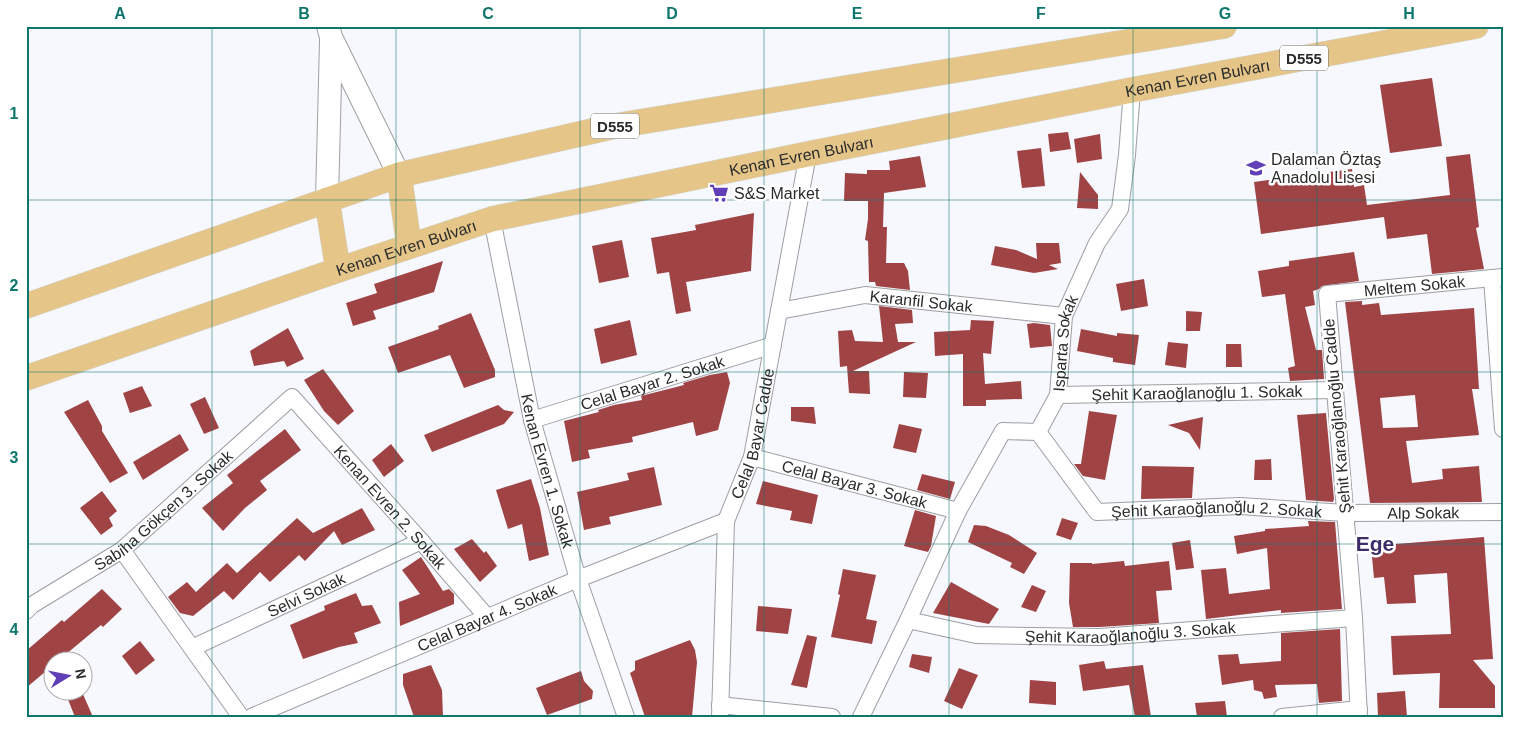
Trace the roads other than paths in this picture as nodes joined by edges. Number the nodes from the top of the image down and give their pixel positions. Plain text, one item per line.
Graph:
1 (1224, 26) edge
2 (1476, 26) edge
3 (330, 32) edge
4 (1132, 90) junction
5 (808, 154) junction
6 (399, 174) junction
7 (327, 200) junction
8 (492, 219) junction
9 (409, 245) junction
10 (338, 270) junction
11 (1497, 278) edge
12 (1326, 294) joint
13 (26, 306) edge
14 (779, 311) junction
15 (1064, 316) junction
16 (773, 344) junction
17 (26, 378) edge
18 (1335, 390) junction
19 (1058, 395) junction
20 (292, 397) joint
21 (532, 420) junction
22 (1503, 429) edge
23 (1038, 432) junction
24 (752, 457) junction
25 (958, 511) junction
26 (1503, 512) edge
27 (1345, 513) junction
28 (726, 522) junction
29 (421, 541) junction
30 (122, 550) junction
31 (578, 579) junction
32 (26, 611) edge
33 (487, 618) junction
34 (1354, 618) junction
35 (908, 620) junction
36 (192, 648) junction
37 (720, 711) edge
38 (1359, 713) edge
39 (241, 717) edge
40 (251, 717) edge
41 (626, 717) edge
42 (832, 717) edge
43 (861, 717) edge
44 (1282, 717) edge

1 - 6 main road, D555
2 - 4 main road, Kenan Evren Bulvarı / D555
3 - 6 street
3 - 7 street
4 - 5 main road, Kenan Evren Bulvarı / D555
4 - 15 street, Isparta Sokak
5 - 8 main road, Kenan Evren Bulvarı / D555
5 - 14 street, Celal Bayar Cadde
6 - 7 main road, D555
6 - 9 main road
7 - 10 main road
7 - 13 main road, D555
8 - 9 main road, Kenan Evren Bulvarı / D555
8 - 21 street, Kenan Evren 1. Sokak
9 - 10 main road, Kenan Evren Bulvarı / D555
10 - 17 main road, Kenan Evren Bulvarı / D555
11 - 12 street, Meltem Sokak
11 - 22 street
12 - 18 street, Şehit Karaoğlanoğlu Cadde
14 - 15 street, Karanfil Sokak
14 - 16 street, Celal Bayar Cadde
15 - 19 street, Isparta Sokak
16 - 21 street, Celal Bayar 2. Sokak
16 - 24 street, Celal Bayar Cadde
18 - 19 street, Şehit Karaoğlanoğlu 1. Sokak
18 - 27 street, Şehit Karaoğlanoğlu Cadde
19 - 23 street, Isparta Sokak
20 - 29 street, Kenan Evren 2. Sokak
20 - 30 street, Sabiha Gökçen 3. Sokak
21 - 31 street, Kenan Evren 1. Sokak
23 - 25 street
23 - 27 street, Şehit Karaoğlanoğlu 2. Sokak
24 - 25 street, Celal Bayar 3. Sokak
24 - 28 street, Celal Bayar Cadde
25 - 35 street
26 - 27 street, Alp Sokak
27 - 34 street, Şehit Karaoğlanoğlu Cadde
28 - 31 street, Celal Bayar 4. Sokak
28 - 37 street, Celal Bayar Cadde
29 - 33 street, Kenan Evren 2. Sokak
29 - 36 street, Selvi Sokak
30 - 32 street, Sabiha Gökçen 3. Sokak
30 - 36 street
31 - 33 street, Celal Bayar 4. Sokak
31 - 41 street, Kenan Evren 1. Sokak
33 - 40 street, Celal Bayar 4. Sokak
34 - 35 street, Şehit Karaoğlanoğlu 3. Sokak
34 - 38 street, Şehit Karaoğlanoğlu Cadde
35 - 43 street
36 - 39 street
37 - 42 street
38 - 44 street

